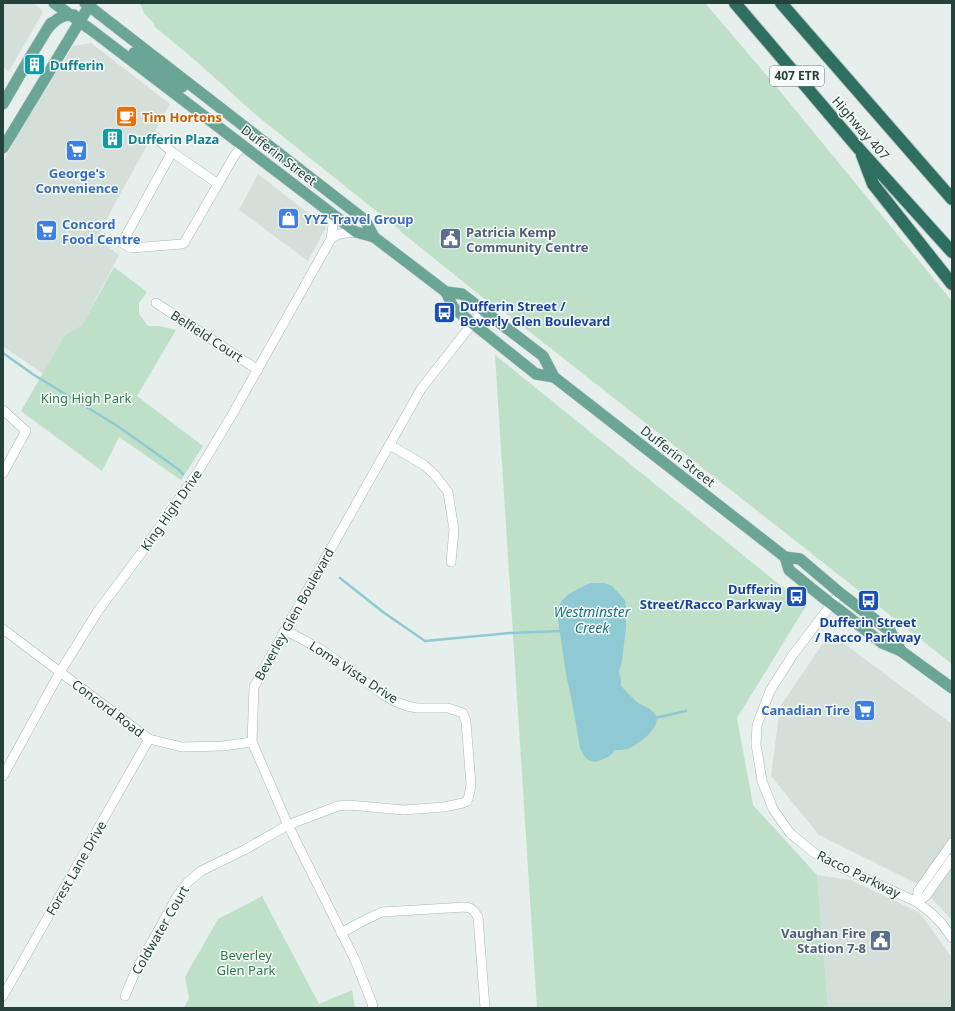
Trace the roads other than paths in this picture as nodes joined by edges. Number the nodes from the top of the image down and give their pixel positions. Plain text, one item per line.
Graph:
1 (735, 3) edge
2 (781, 3) edge
3 (60, 4) edge
4 (88, 4) edge
5 (78, 18) junction
6 (48, 28) junction
7 (3, 104) edge
8 (241, 124) junction
9 (154, 136) dead end
10 (242, 145) junction
11 (3, 148) edge
12 (859, 148) junction
13 (172, 152) junction
14 (218, 184) junction
15 (952, 199) edge
16 (329, 212) junction
17 (356, 232) junction
18 (374, 237) junction
19 (330, 239) junction
20 (952, 252) edge
21 (952, 284) edge
22 (446, 292) junction
23 (156, 303) dead end
24 (483, 310) junction
25 (473, 324) junction
26 (258, 370) junction
27 (554, 376) junction
28 (3, 410) edge
29 (390, 445) junction
30 (3, 474) edge
31 (785, 558) junction
32 (451, 562) dead end
33 (840, 593) junction
34 (832, 604) junction
35 (3, 629) edge
36 (285, 630) junction
37 (902, 651) junction
38 (60, 672) junction
39 (952, 688) edge
40 (149, 739) junction
41 (252, 742) junction
42 (3, 776) edge
43 (288, 826) junction
44 (952, 842) edge
45 (952, 859) edge
46 (917, 902) junction
47 (341, 933) junction
48 (952, 938) edge
49 (3, 996) edge
50 (125, 996) dead end
51 (373, 1008) edge
52 (485, 1008) edge

1 - 12 highway, Highway 407 / 407 ETR
2 - 15 highway, Highway 407 / 407 ETR
3 - 5 main road, Dufferin Street
3 - 6 main road
4 - 5 main road
4 - 8 main road, Dufferin Street
5 - 6 main road
5 - 8 main road
5 - 10 main road, Dufferin Street
5 - 11 main road
6 - 7 main road
8 - 18 main road, Dufferin Street
9 - 13 street
10 - 14 street
10 - 16 main road, Dufferin Street
12 - 20 highway, Highway 407 / 407 ETR
12 - 21 highway
13 - 14 street
13 - 14 street
16 - 17 main road, Dufferin Street
16 - 19 street, King High Drive
17 - 18 main road, Dufferin Street
17 - 19 street
18 - 22 main road, Dufferin Street
19 - 26 street, King High Drive
22 - 24 main road, Dufferin Street
22 - 25 main road, Dufferin Street
23 - 26 street, Belfield Court
24 - 25 street, Beverley Glen Boulevard
24 - 27 main road, Dufferin Street
25 - 27 main road, Dufferin Street
25 - 29 street, Beverley Glen Boulevard
26 - 38 street, King High Drive
27 - 31 main road, Dufferin Street
28 - 30 street
29 - 32 street
29 - 36 street, Beverley Glen Boulevard
31 - 33 main road, Dufferin Street
31 - 34 main road, Dufferin Street
33 - 34 street, Racco Parkway
33 - 37 main road, Dufferin Street
34 - 37 main road, Dufferin Street
34 - 46 street, Racco Parkway
35 - 38 street, Concord Road
36 - 41 street, Beverley Glen Boulevard
36 - 43 street, Loma Vista Drive
37 - 39 main road, Dufferin Street
38 - 40 street, Concord Road
38 - 42 street, King High Drive
40 - 41 street, Concord Road
40 - 49 street, Forest Lane Drive
41 - 43 street, Beverley Glen Boulevard
43 - 47 street, Beverley Glen Boulevard
43 - 50 street, Coldwater Court
44 - 46 street
45 - 46 street
46 - 48 street, Racco Parkway
47 - 51 street, Beverley Glen Boulevard
47 - 52 street

